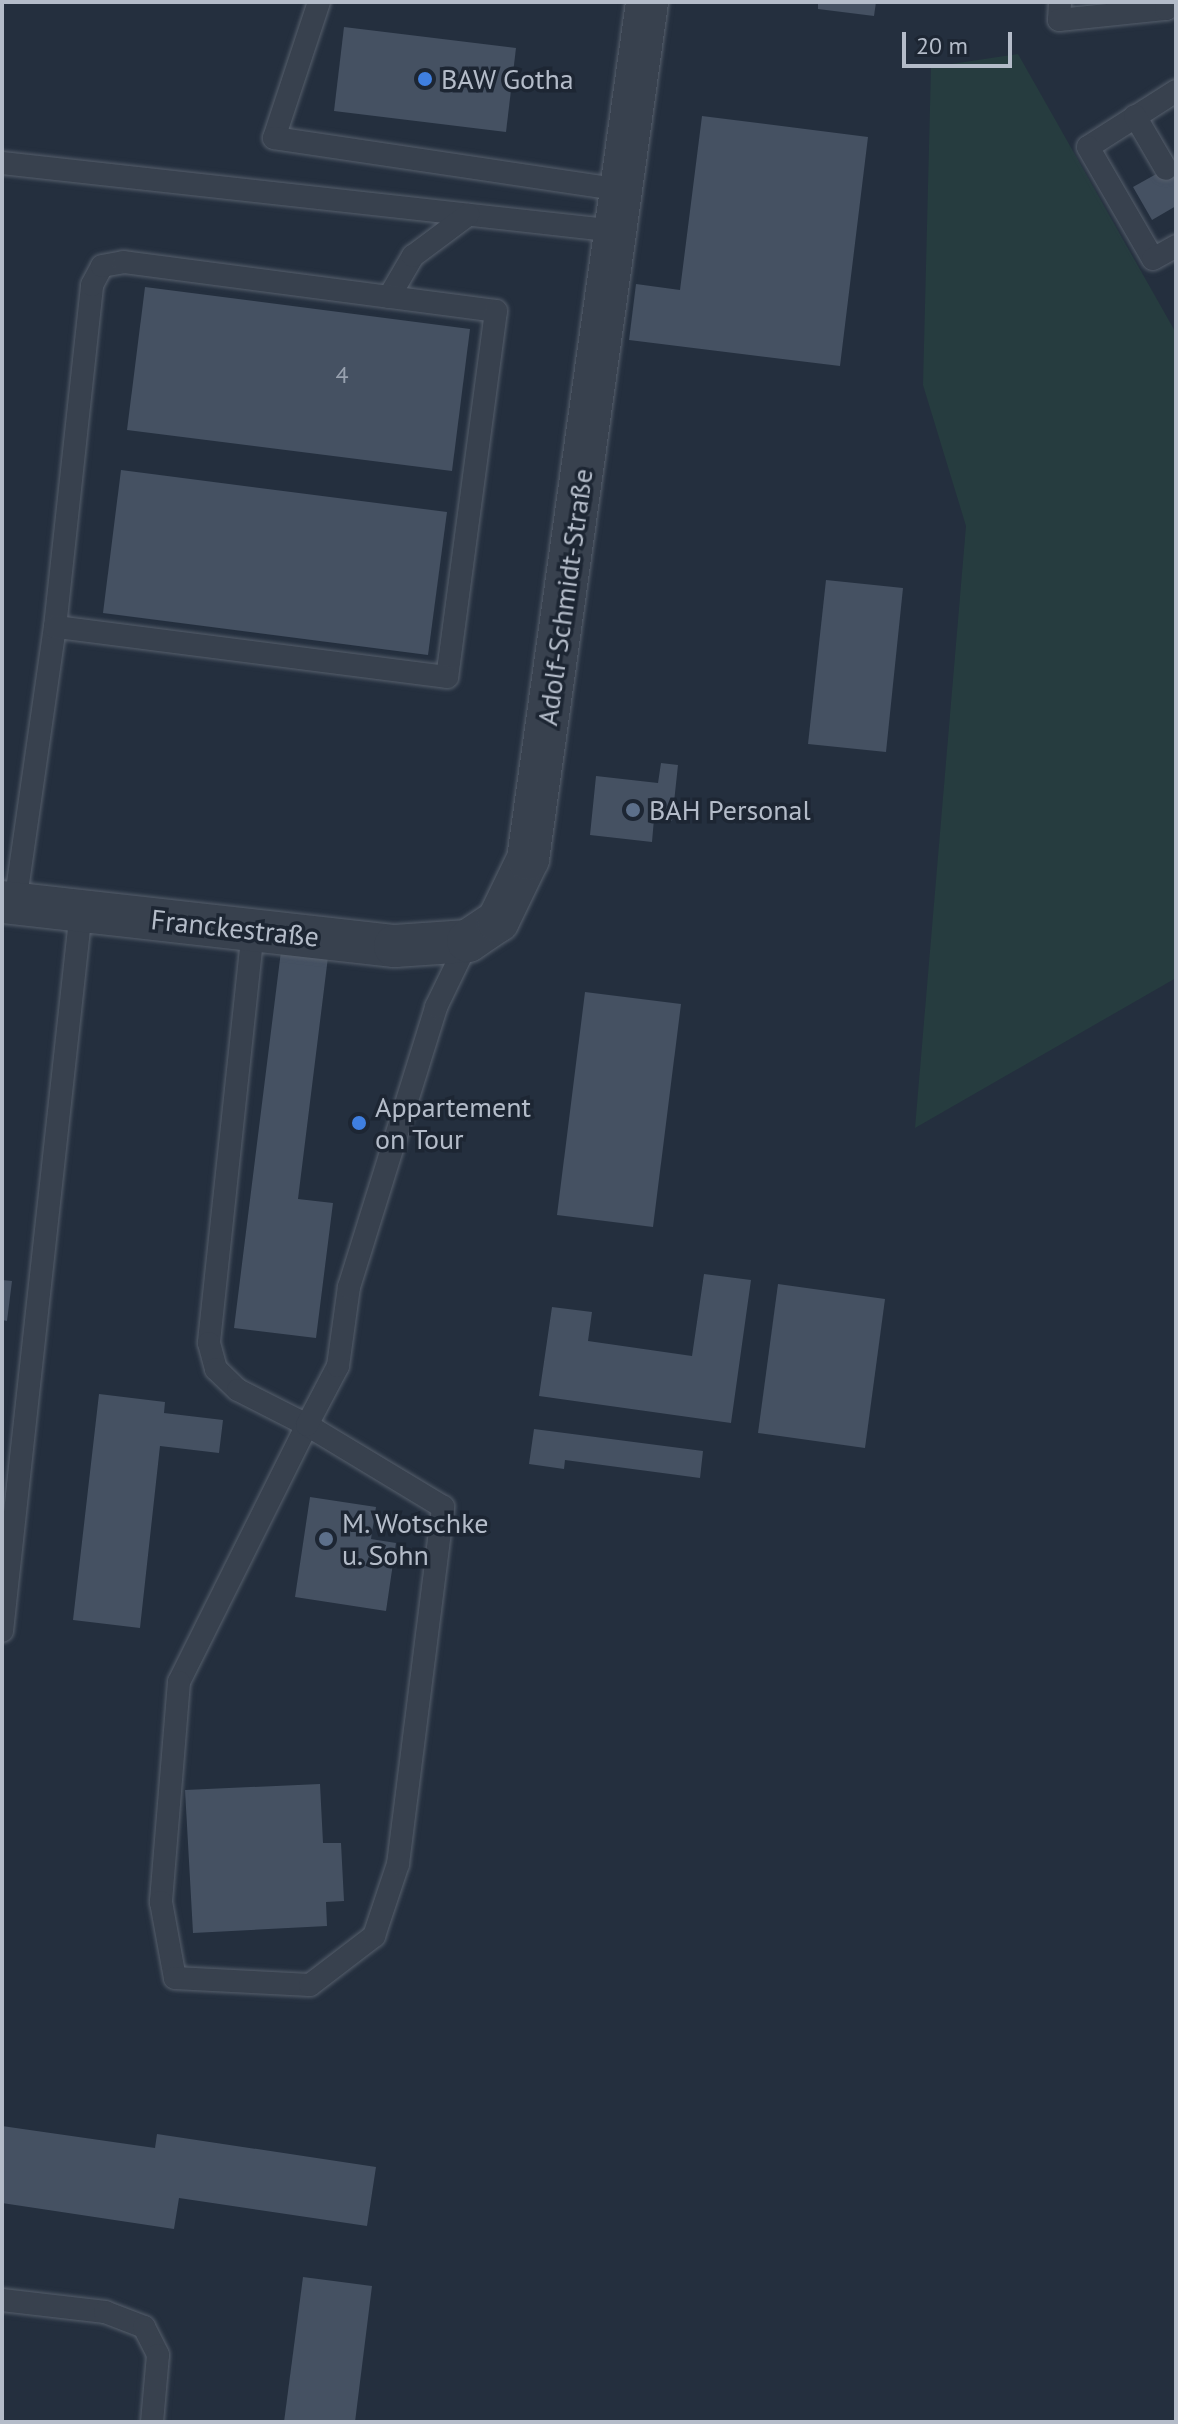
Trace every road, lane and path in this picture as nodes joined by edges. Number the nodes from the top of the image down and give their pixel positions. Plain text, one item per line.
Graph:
1 (319, 2) edge
2 (647, 2) edge
3 (1060, 2) edge
4 (1176, 3) edge
5 (1139, 7) edge
6 (1175, 94) edge
7 (1135, 116) junction
8 (2, 163) edge
9 (1166, 169) dead end
10 (621, 190) junction
11 (468, 215) junction
12 (616, 231) junction
13 (1176, 246) edge
14 (389, 297) junction
15 (55, 627) junction
16 (8, 903) edge
17 (81, 911) junction
18 (253, 930) junction
19 (468, 941) junction
20 (307, 1425) junction
21 (2, 1631) edge
22 (2, 2300) edge
23 (152, 2422) edge

1 - 10 lane
2 - 10 street, Adolf-Schmidt-Straße
3 - 5 lane
4 - 5 lane
6 - 7 lane
7 - 9 lane
7 - 13 lane
8 - 11 lane
10 - 12 street, Adolf-Schmidt-Straße
11 - 12 lane
11 - 14 lane
12 - 19 street, Adolf-Schmidt-Straße
14 - 15 lane
14 - 15 lane
15 - 16 lane
16 - 17 street, Franckestraße
17 - 18 street, Franckestraße
17 - 21 lane
18 - 19 street, Franckestraße
18 - 20 lane
19 - 20 lane
20 - 20 lane
22 - 23 lane

